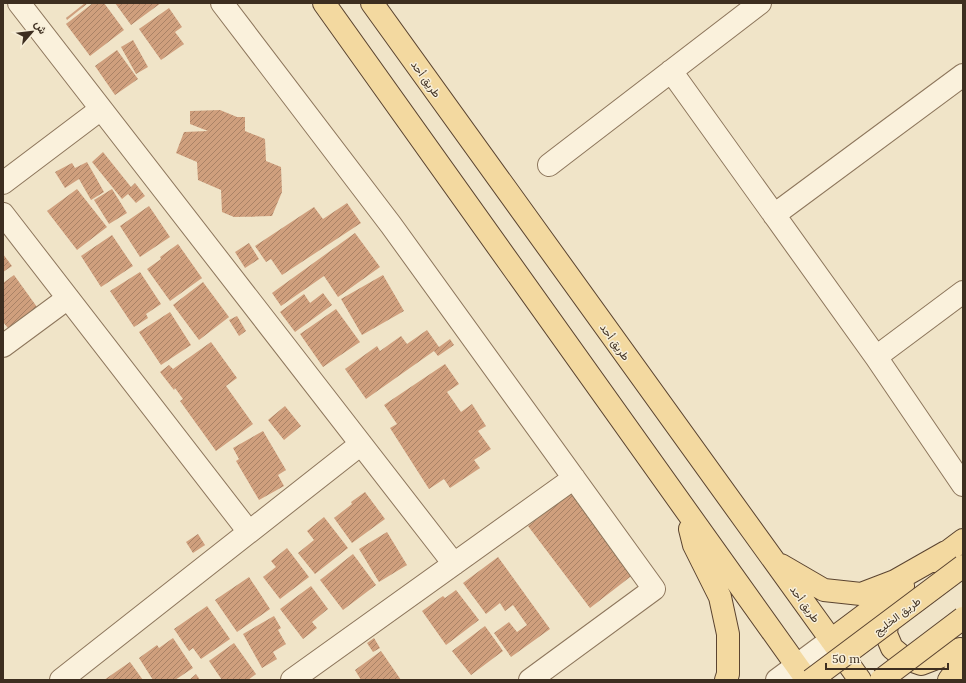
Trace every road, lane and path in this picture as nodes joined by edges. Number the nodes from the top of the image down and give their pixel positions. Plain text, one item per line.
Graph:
1 (19, 3) edge
2 (222, 3) edge
3 (324, 3) edge
4 (372, 3) edge
5 (760, 3) edge
6 (671, 71) junction
7 (963, 75) edge
8 (101, 109) junction
9 (549, 165) dead end
10 (3, 183) edge
11 (3, 214) edge
12 (774, 215) junction
13 (963, 292) edge
14 (68, 298) junction
15 (3, 346) edge
16 (876, 358) junction
17 (361, 444) junction
18 (574, 478) junction
19 (963, 485) edge
20 (686, 511) junction
21 (249, 532) junction
22 (955, 546) edge
23 (773, 561) junction
24 (454, 564) junction
25 (963, 566) edge
26 (921, 572) junction
27 (963, 618) edge
28 (831, 640) junction
29 (962, 652) edge
30 (805, 675) edge
31 (61, 680) edge
32 (292, 680) edge
33 (530, 680) edge
34 (726, 680) edge
35 (777, 680) edge
36 (860, 680) edge
37 (881, 680) edge
38 (920, 680) edge
39 (949, 680) edge

1 - 8 street
2 - 18 street
3 - 20 main road
4 - 23 main road, طريق أحد
5 - 6 street
6 - 9 street
6 - 12 street
7 - 12 street
8 - 10 street
8 - 17 street
11 - 14 street
12 - 16 street
13 - 16 street
14 - 15 street
14 - 21 street
16 - 19 street
17 - 21 street
17 - 24 street
18 - 24 street
18 - 33 street
20 - 30 main road
20 - 34 main road
21 - 31 street
22 - 23 main road
22 - 26 main road
23 - 28 main road, طريق أحد
24 - 32 street
25 - 30 main road, طريق الخليج, bridge
26 - 28 main road
26 - 29 main road
27 - 37 main road, bridge
28 - 30 street
28 - 36 main road, طريق أحد
29 - 38 main road
29 - 39 main road
30 - 35 street

